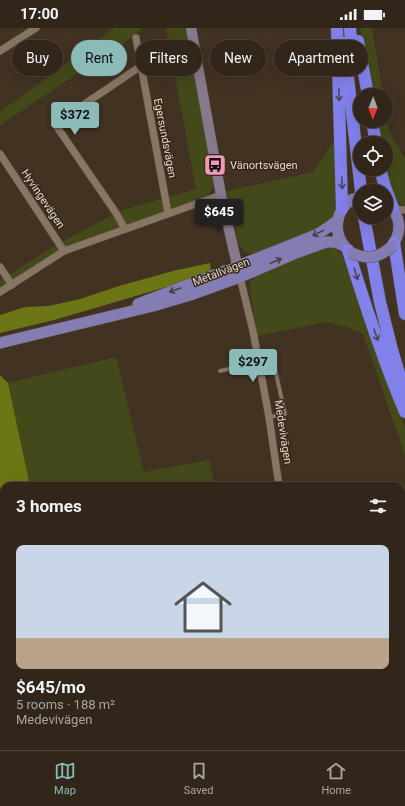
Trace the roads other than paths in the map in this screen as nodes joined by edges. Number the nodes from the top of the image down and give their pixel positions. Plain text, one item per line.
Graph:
1 (36, 28) edge
2 (191, 28) edge
3 (337, 28) edge
4 (343, 28) edge
5 (350, 28) edge
6 (356, 28) edge
7 (0, 51) edge
8 (135, 70) edge
9 (143, 76) edge
10 (367, 88) edge
11 (359, 136) edge
12 (1, 158) edge
13 (360, 184) edge
14 (221, 195) junction
15 (353, 200) edge
16 (393, 207) edge
17 (393, 210) edge
18 (405, 210) edge
19 (342, 212) junction
20 (168, 213) junction
21 (365, 224) edge
22 (371, 224) edge
23 (405, 224) edge
24 (125, 229) junction
25 (395, 241) junction
26 (348, 250) junction
27 (64, 251) junction
28 (0, 267) edge
29 (239, 271) junction
30 (12, 285) junction
31 (0, 292) edge
32 (405, 314) edge
33 (0, 343) edge
34 (271, 351) dead end
35 (259, 362) junction
36 (220, 371) dead end
37 (405, 380) edge
38 (405, 393) edge
39 (405, 412) edge
40 (269, 417) junction
41 (278, 482) edge

1 - 7 street
2 - 14 street, Medevivägen
3 -> 19 highway
4 - 13 highway
5 - 11 highway
6 - 10 highway
8 - 24 street
9 - 20 street, Egersundsvägen
12 - 27 street, Hyvingevägen
14 - 20 street
14 - 29 street, Medevivägen
15 - 19 main road, Metallvägen
16 - 18 street
17 - 25 main road
19 - 26 main road
19 -> 29 main road, Metallvägen
20 - 24 street
21 - 38 highway
22 - 37 highway
23 - 25 street
24 - 27 street
25 - 26 main road, Metallvägen, bridge
25 - 32 highway
29 -> 26 main road, Metallvägen
26 -> 39 highway
27 - 30 street
28 - 30 street
29 - 33 main road, Metallvägen
29 - 35 street, Medevivägen
30 - 31 street
34 - 40 lane
35 - 36 lane
35 - 40 street, Medevivägen
40 - 41 street, Medevivägen

